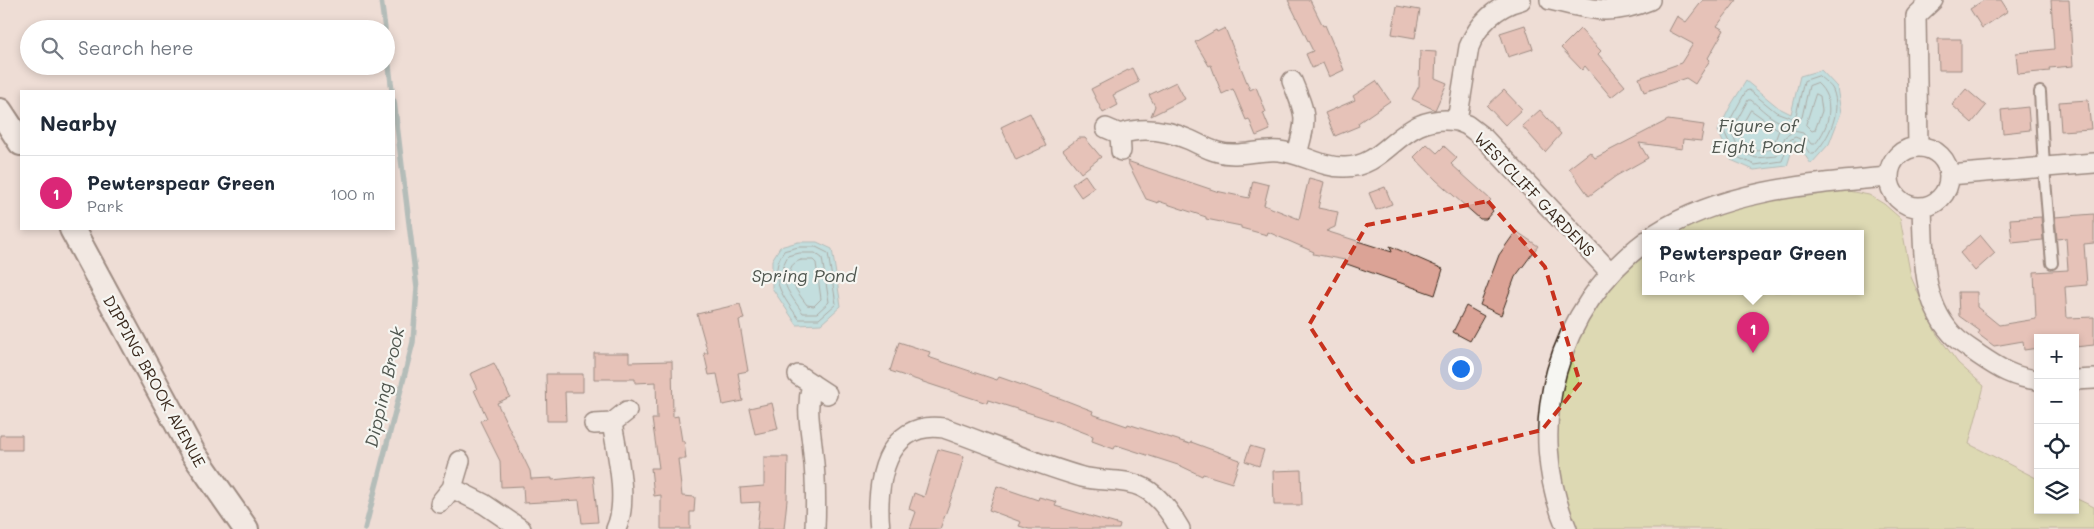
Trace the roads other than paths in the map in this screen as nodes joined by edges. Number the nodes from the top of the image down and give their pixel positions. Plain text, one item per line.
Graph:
1 (1521, 0) edge
2 (1550, 0) edge
3 (1650, 0) edge
4 (1933, 0) edge
5 (1292, 81) dead end
6 (2040, 92) dead end
7 (0, 111) edge
8 (1457, 121) junction
9 (1116, 138) dead end
10 (20, 141) edge
11 (1918, 147) junction
12 (1296, 154) junction
13 (2094, 163) edge
14 (2044, 168) junction
15 (1949, 175) junction
16 (1889, 178) junction
17 (1922, 206) junction
18 (73, 230) edge
19 (1662, 230) edge
20 (1642, 244) edge
21 (2052, 263) dead end
22 (1610, 272) junction
23 (2094, 379) edge
24 (2034, 380) edge
25 (2079, 380) edge
26 (812, 384) dead end
27 (627, 411) dead end
28 (460, 461) dead end
29 (452, 488) junction
30 (440, 503) dead end
31 (246, 529) edge
32 (521, 529) edge
33 (616, 529) edge
34 (815, 529) edge
35 (880, 529) edge
36 (1180, 529) edge
37 (1567, 529) edge

1 - 8 street, WESTCLIFF GARDENS
2 - 3 street
4 - 11 street
5 - 12 street
6 - 14 lane
7 - 10 street
8 - 12 street, WESTCLIFF GARDENS
8 - 22 street, WESTCLIFF GARDENS
9 - 12 street, WESTCLIFF GARDENS
11 - 15 street
11 - 16 street
13 - 14 street
14 - 15 street
14 - 21 lane
15 - 17 street
16 - 17 street
16 - 19 street
17 - 24 street
18 - 31 street, DIPPING BROOK AVENUE
20 - 22 street
22 - 37 street
23 - 25 street
26 - 34 street
27 - 33 street
28 - 29 street
29 - 30 street
29 - 32 street
35 - 36 street

